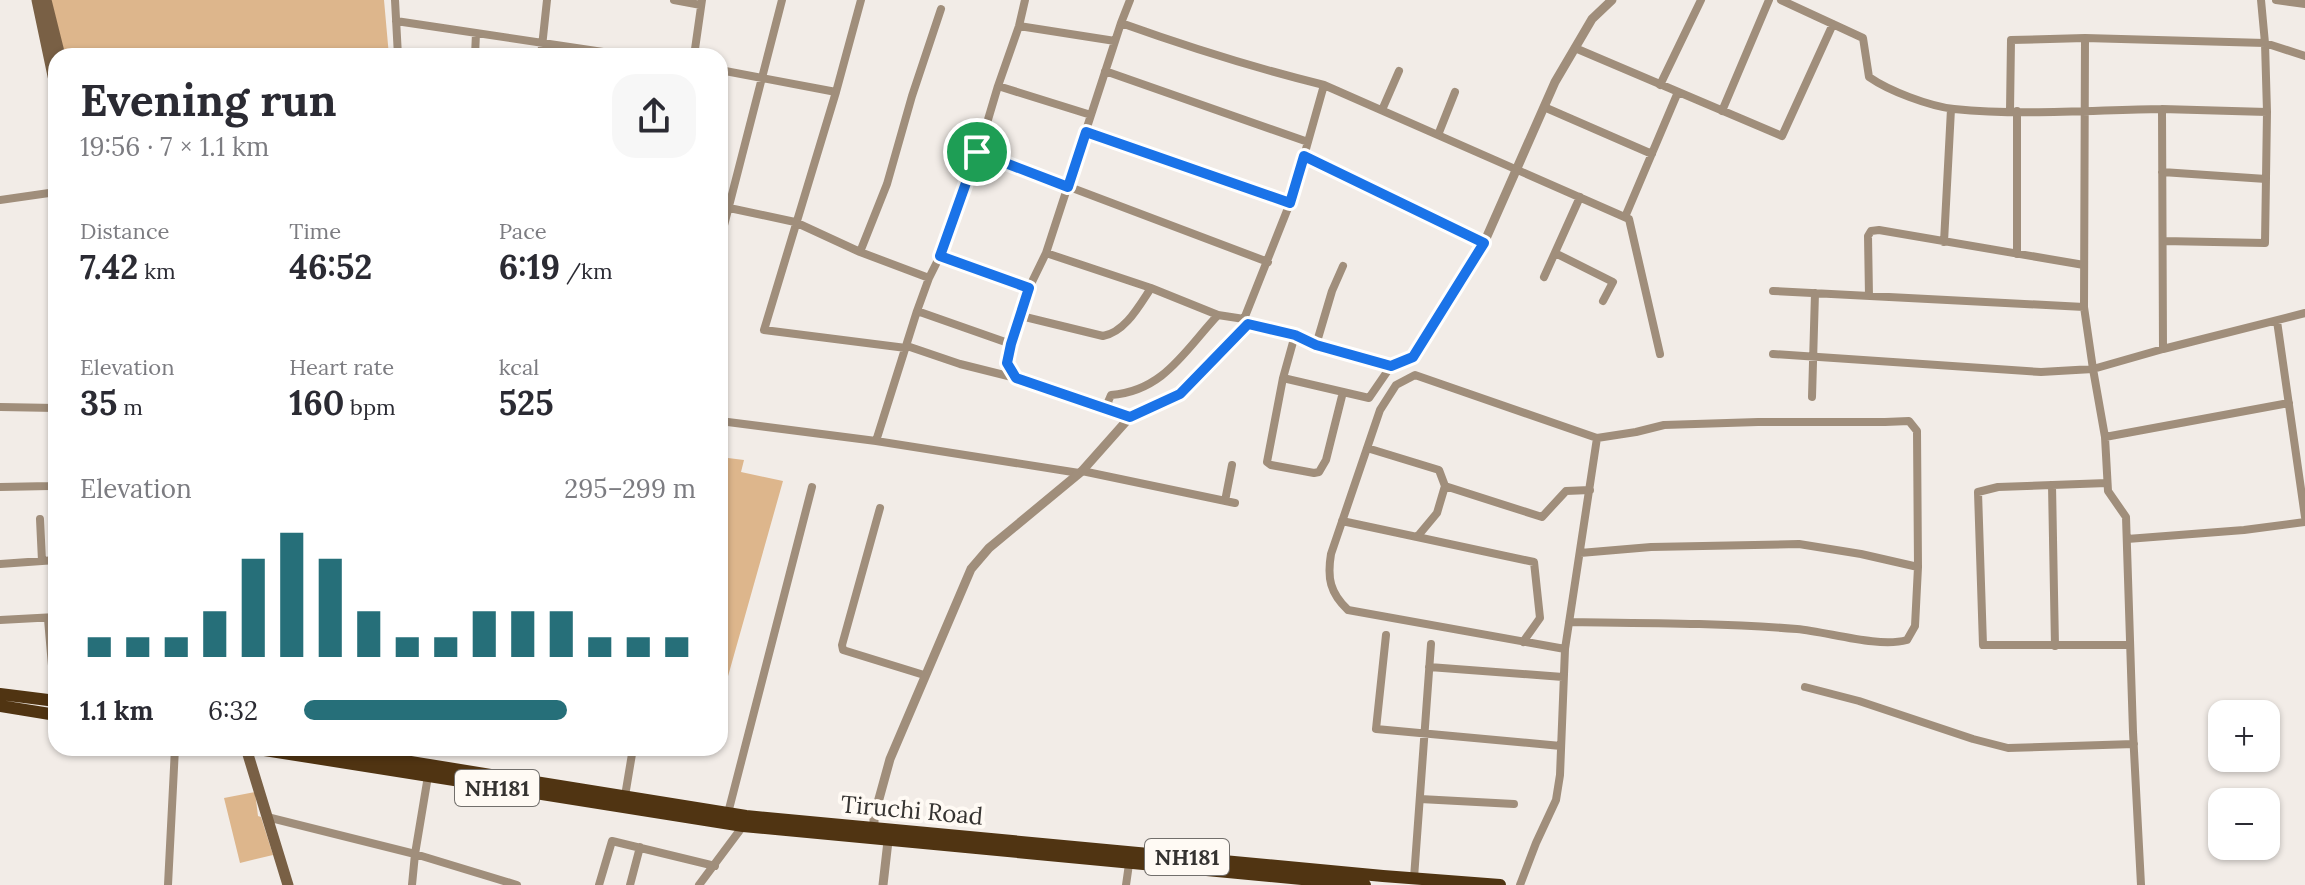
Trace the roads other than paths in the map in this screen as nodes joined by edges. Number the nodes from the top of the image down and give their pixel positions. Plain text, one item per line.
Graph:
1 (37, 0) edge
2 (46, 0) edge
3 (395, 0) edge
4 (547, 0) edge
5 (674, 0) edge
6 (782, 0) edge
7 (861, 0) edge
8 (1025, 0) edge
9 (1130, 0) edge
10 (1612, 0) edge
11 (1701, 0) edge
12 (1769, 0) edge
13 (1781, 0) edge
14 (2261, 0) edge
15 (2276, 0) edge
16 (701, 2) edge
17 (2305, 4) edge
18 (941, 9) dead end
19 (396, 21) junction
20 (1121, 23) junction
21 (1833, 24) junction
22 (1019, 26) junction
23 (476, 33) junction
24 (2085, 38) junction
25 (1115, 41) junction
26 (542, 43) junction
27 (2265, 43) junction
28 (58, 48) edge
29 (398, 48) edge
30 (475, 48) edge
31 (542, 48) edge
32 (576, 48) edge
33 (695, 48) edge
34 (1575, 48) junction
35 (48, 52) edge
36 (2305, 56) edge
37 (728, 71) edge
38 (1105, 71) junction
39 (1399, 71) dead end
40 (763, 77) junction
41 (1324, 85) junction
42 (1660, 85) junction
43 (998, 86) junction
44 (836, 92) junction
45 (1455, 92) dead end
46 (1678, 92) junction
47 (1544, 107) junction
48 (1951, 109) junction
49 (2162, 109) junction
50 (1382, 110) junction
51 (2084, 110) junction
52 (1722, 111) junction
53 (2013, 111) junction
54 (2267, 112) junction
55 (1091, 115) junction
56 (1086, 132) junction
57 (1438, 135) junction
58 (1308, 142) junction
59 (977, 152) junction
60 (1652, 154) junction
61 (1304, 156) junction
62 (1517, 169) junction
63 (2162, 172) junction
64 (2266, 179) junction
65 (1068, 187) junction
66 (48, 193) edge
67 (728, 193) edge
68 (1580, 197) junction
69 (0, 200) edge
70 (1290, 203) junction
71 (728, 207) edge
72 (1625, 217) junction
73 (795, 222) junction
74 (2163, 241) junction
75 (1944, 242) junction
76 (1484, 243) junction
77 (860, 252) junction
78 (1046, 253) junction
79 (1555, 253) junction
80 (2017, 254) junction
81 (940, 256) junction
82 (1268, 262) junction
83 (2084, 265) junction
84 (1343, 266) dead end
85 (1544, 277) dead end
86 (929, 278) junction
87 (1029, 288) junction
88 (1151, 288) junction
89 (1773, 291) dead end
90 (1815, 293) junction
91 (1869, 296) junction
92 (1603, 301) dead end
93 (2084, 307) junction
94 (917, 311) junction
95 (2305, 313) edge
96 (1218, 315) junction
97 (1021, 316) junction
98 (2277, 321) junction
99 (1295, 335) junction
100 (1011, 344) junction
101 (1316, 345) junction
102 (907, 347) junction
103 (2163, 349) junction
104 (1660, 354) dead end
105 (1773, 354) dead end
106 (1814, 358) junction
107 (1391, 366) junction
108 (2093, 369) junction
109 (1016, 378) junction
110 (1283, 378) junction
111 (1343, 392) junction
112 (1812, 397) dead end
113 (2289, 403) junction
114 (0, 407) edge
115 (48, 408) edge
116 (1111, 410) junction
117 (1130, 417) junction
118 (728, 422) edge
119 (2105, 437) junction
120 (1597, 438) junction
121 (876, 441) junction
122 (1367, 448) junction
123 (1232, 465) dead end
124 (1080, 472) junction
125 (2107, 483) junction
126 (2052, 485) junction
127 (48, 486) edge
128 (1445, 486) junction
129 (0, 487) edge
130 (812, 487) dead end
131 (1590, 490) junction
132 (1225, 501) junction
133 (1235, 503) dead end
134 (880, 508) dead end
135 (40, 519) dead end
136 (2305, 520) edge
137 (1342, 521) junction
138 (1417, 537) junction
139 (2127, 539) junction
140 (1580, 553) junction
141 (42, 561) junction
142 (48, 561) edge
143 (0, 564) edge
144 (1918, 567) junction
145 (48, 618) edge
146 (0, 620) edge
147 (1569, 622) junction
148 (1386, 635) dead end
149 (1523, 642) junction
150 (1431, 644) dead end
151 (2130, 645) junction
152 (2055, 646) junction
153 (1565, 649) junction
154 (1429, 667) junction
155 (924, 675) junction
156 (1563, 677) junction
157 (1805, 687) dead end
158 (0, 694) edge
159 (48, 700) edge
160 (0, 706) edge
161 (48, 714) edge
162 (1425, 734) junction
163 (2134, 744) junction
164 (1561, 746) junction
165 (175, 756) edge
166 (251, 756) edge
167 (300, 756) edge
168 (382, 756) edge
169 (632, 756) edge
170 (428, 776) junction
171 (509, 783) junction
172 (625, 796) junction
173 (1420, 799) junction
174 (1514, 804) dead end
175 (728, 813) junction
176 (267, 817) junction
177 (743, 826) junction
178 (874, 829) junction
179 (888, 841) junction
180 (640, 847) junction
181 (415, 854) junction
182 (1129, 864) junction
183 (715, 866) junction
184 (1414, 878) junction
185 (511, 884) edge
186 (168, 885) edge
187 (288, 885) edge
188 (412, 885) edge
189 (599, 885) edge
190 (630, 885) edge
191 (699, 885) edge
192 (883, 885) edge
193 (1126, 885) edge
194 (1365, 885) edge
195 (1500, 885) edge
196 (1520, 885) edge
197 (2141, 885) edge

1 - 35 main road
2 - 28 main road
3 - 19 street
4 - 26 street
5 - 16 street
6 - 40 street
7 - 44 street
8 - 22 street
9 - 20 street
10 - 34 street
11 - 42 street
12 - 52 street
13 - 21 street
14 - 27 street
15 - 17 street
16 - 33 street
18 - 77 street
19 - 23 street
19 - 29 street
20 - 25 street
20 - 41 street
21 - 48 street
21 - 52 street
22 - 25 street
22 - 43 street
23 - 26 street
23 - 30 street
24 - 27 street
24 - 51 street
24 - 53 street
25 - 38 street
26 - 31 street
26 - 32 street
27 - 36 street
27 - 54 street
34 - 42 street
34 - 47 street
37 - 40 street
38 - 55 street
38 - 58 street
39 - 50 street
40 - 44 street
40 - 67 street
41 - 50 street
41 - 58 street
42 - 46 street
43 - 55 street
43 - 59 street
44 - 73 street
45 - 57 street
46 - 52 street
46 - 60 street
47 - 60 street
47 - 62 street
48 - 53 street
48 - 75 street
49 - 51 street
49 - 54 street
49 - 63 street
50 - 57 street
51 - 53 street
51 - 83 street
53 - 80 street
54 - 64 street
55 - 56 street
56 - 65 street
56 - 70 street
57 - 62 street
58 - 61 street
59 - 65 street
59 - 81 street
60 - 72 street
61 - 70 street
61 - 76 street
62 - 68 street
62 - 76 street
63 - 64 street
63 - 74 street
64 - 74 street
65 - 78 street
65 - 82 street
66 - 69 street
68 - 72 street
68 - 79 street
70 - 82 street
71 - 73 street
72 - 104 street
73 - 77 street
73 - 102 street
74 - 103 street
75 - 80 street
75 - 91 street
76 - 107 street
77 - 86 street
78 - 87 street
78 - 88 street
79 - 85 street
79 - 92 street
80 - 83 street
81 - 86 street
81 - 87 street
82 - 96 street
83 - 93 street
84 - 101 street
86 - 94 street
87 - 97 street
88 - 96 street
88 - 97 street
89 - 90 street
90 - 91 street
90 - 106 street
91 - 93 street
93 - 108 street
94 - 100 street
94 - 102 street
95 - 98 street
96 - 116 street
97 - 100 street
98 - 103 street
98 - 113 street
99 - 101 street
99 - 110 street
99 - 117 street
100 - 109 street
101 - 107 street
102 - 109 street
102 - 121 street
103 - 108 street
105 - 106 street
106 - 108 street
106 - 112 street
107 - 111 street
108 - 119 street
109 - 116 street
110 - 111 street
110 - 111 street
113 - 119 street
113 - 136 street
114 - 115 street
116 - 117 street
117 - 124 street
118 - 121 street
119 - 125 street
120 - 122 street
120 - 131 street
120 - 144 street
121 - 124 street
122 - 128 street
122 - 137 street
123 - 132 street
124 - 132 street
124 - 155 street
125 - 126 street
125 - 139 street
126 - 152 street
126 - 152 street
127 - 129 street
128 - 131 street
128 - 138 street
130 - 175 street
131 - 140 street
132 - 133 street
134 - 155 street
135 - 141 street
136 - 139 street
137 - 138 street
137 - 149 street
138 - 149 street
139 - 151 street
140 - 144 street
140 - 147 street
141 - 142 street
141 - 143 street
144 - 147 street
145 - 146 street
147 - 153 street
148 - 162 street
149 - 153 street
150 - 154 street
151 - 152 street
151 - 163 street
153 - 156 street
154 - 156 street
154 - 162 street
155 - 178 street
156 - 164 street
157 - 163 street
158 - 159 highway
160 - 161 highway
162 - 164 street
162 - 173 street
163 - 197 street
164 - 196 street
165 - 186 street
166 - 176 main road
167 - 170 highway, Tiruchi Road / NH181
168 - 171 highway, Tiruchi Road / NH181
169 - 172 street
170 - 171 highway, Tiruchi Road / NH181
170 - 181 street
171 - 172 highway, Tiruchi Road / NH181
171 - 177 highway, Tiruchi Road / NH181
172 - 175 highway, Tiruchi Road / NH181
173 - 174 street
173 - 184 street
175 - 178 highway, Tiruchi Road / NH181
176 - 181 street
176 - 187 main road
177 - 179 highway, Tiruchi Road / NH181
177 - 183 street
178 - 184 highway, Tiruchi Road / NH181
179 - 182 highway, Tiruchi Road / NH181
179 - 192 street
180 - 183 street
180 - 189 street
180 - 190 street
181 - 185 street
181 - 188 street
182 - 193 street
182 - 194 highway, Tiruchi Road / NH181
183 - 191 street
184 - 195 highway, Tiruchi Road / NH181

